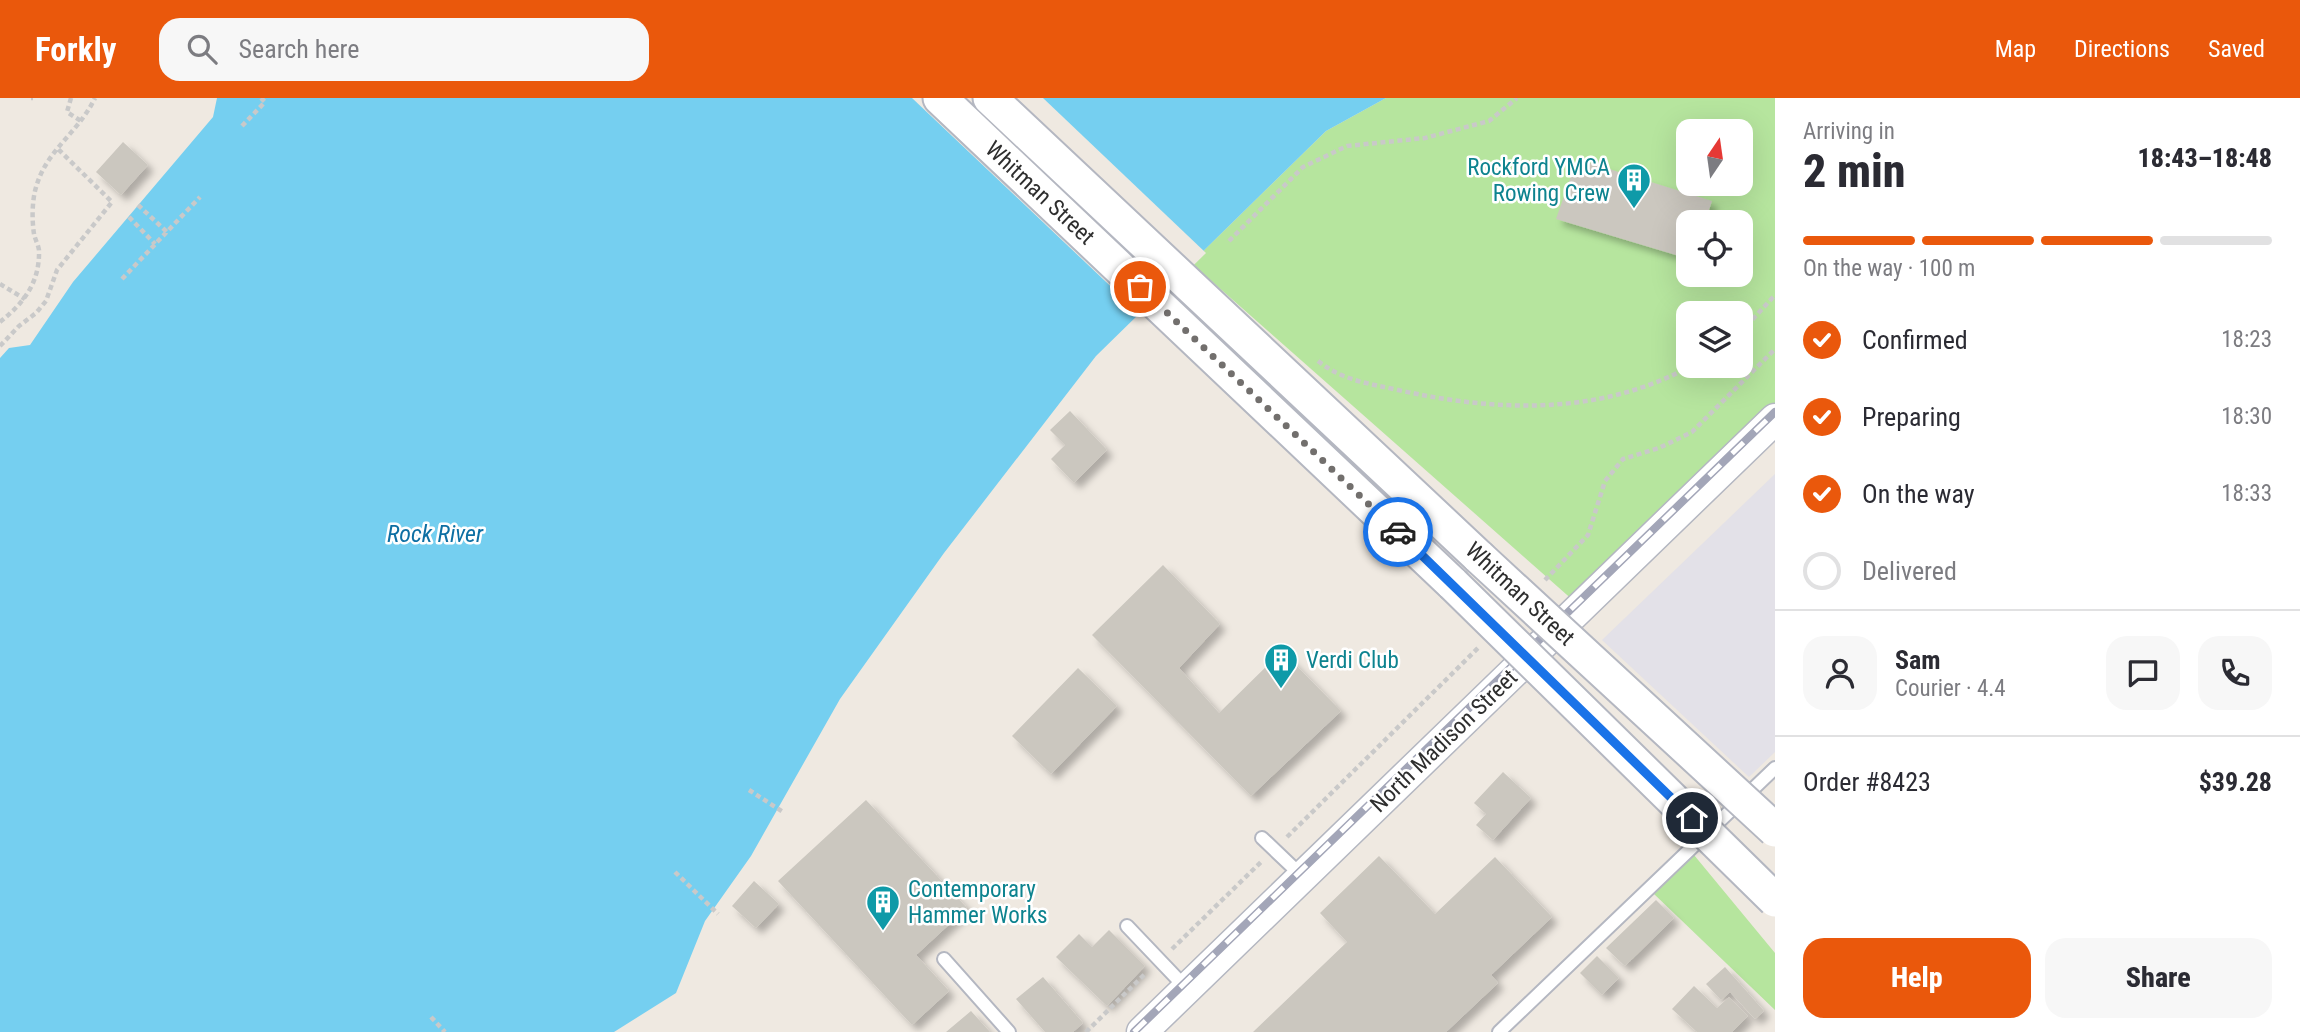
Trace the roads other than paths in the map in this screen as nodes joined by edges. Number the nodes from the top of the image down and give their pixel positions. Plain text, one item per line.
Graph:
1 (940, 98) edge
2 (990, 98) edge
3 (1775, 419) edge
4 (1775, 768) edge
5 (1775, 830) edge
6 (1262, 838) dead end
7 (1303, 877) junction
8 (1775, 900) edge
9 (1127, 926) dead end
10 (944, 959) dead end
11 (1187, 989) junction
12 (1009, 1032) edge
13 (1142, 1032) edge
14 (1499, 1032) edge

1 - 8 main road, Whitman Street, bridge
2 - 5 main road, Whitman Street, bridge
3 - 7 street, North Madison Street
4 - 14 lane
6 - 7 lane
7 - 11 street, North Madison Street
9 - 11 lane
10 - 12 lane
11 - 13 street, North Madison Street

